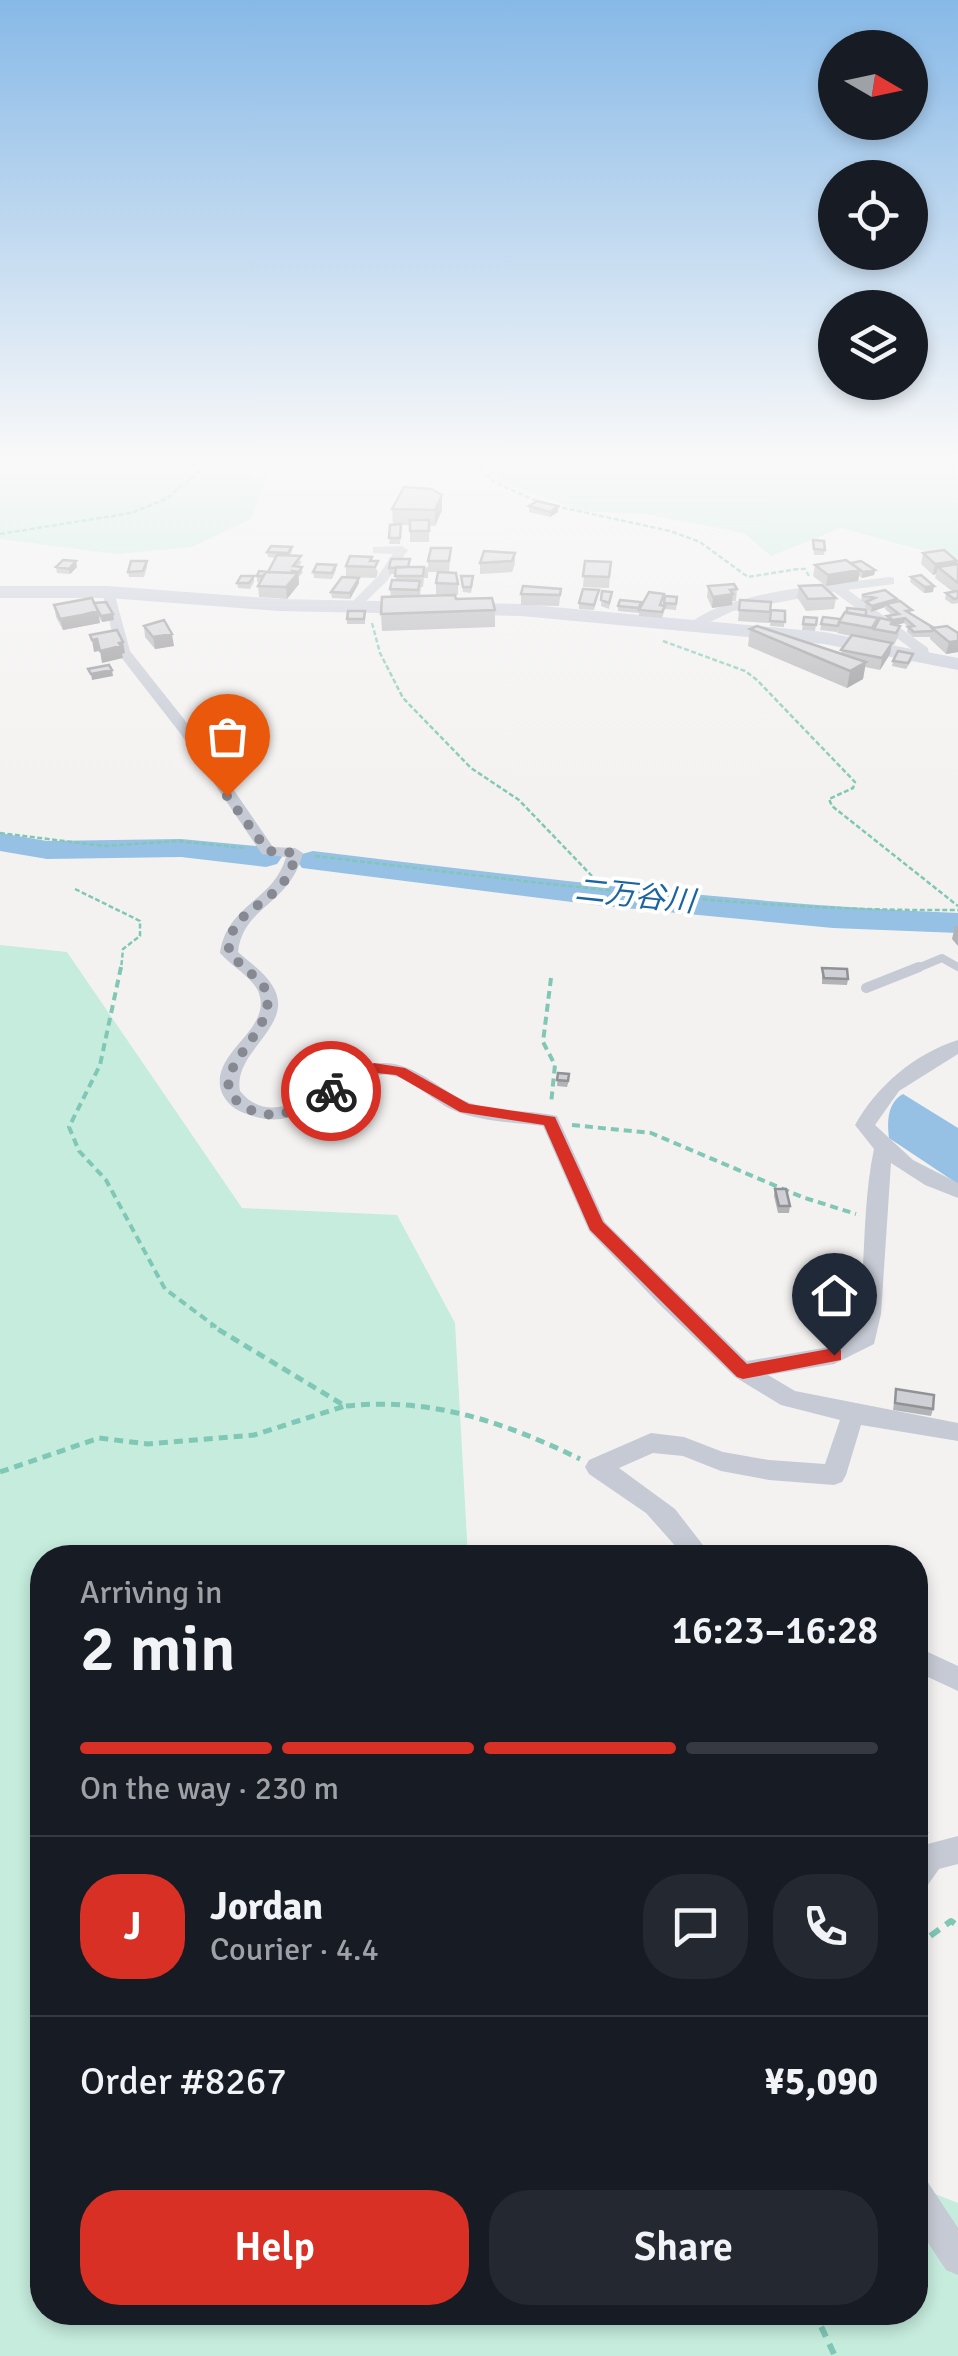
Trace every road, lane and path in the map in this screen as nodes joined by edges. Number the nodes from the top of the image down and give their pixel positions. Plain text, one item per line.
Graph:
1 (385, 574) edge
2 (744, 574) edge
3 (770, 574) edge
4 (811, 574) edge
5 (890, 581) dead end
6 (830, 589) junction
7 (0, 592) edge
8 (108, 592) junction
9 (352, 608) junction
10 (374, 608) junction
11 (648, 622) junction
12 (693, 626) junction
13 (925, 658) junction
14 (958, 664) edge
15 (0, 833) edge
16 (268, 851) junction
17 (295, 853) junction
18 (74, 888) dead end
19 (597, 889) junction
20 (958, 908) edge
21 (958, 966) edge
22 (551, 978) dead end
23 (866, 988) dead end
24 (958, 1046) edge
25 (550, 1121) junction
26 (884, 1147) junction
27 (958, 1191) edge
28 (876, 1217) junction
29 (743, 1372) junction
30 (344, 1406) junction
31 (853, 1414) junction
32 (958, 1432) edge
33 (597, 1468) junction
34 (0, 1472) edge
35 (692, 1545) edge
36 (928, 1664) edge
37 (958, 1679) edge
38 (958, 1850) edge
39 (928, 1859) edge
40 (958, 1926) edge
41 (928, 1938) edge
42 (928, 2213) edge
43 (958, 2258) edge
44 (820, 2325) edge
45 (835, 2356) edge

1 - 9 street
2 - 3 path
4 - 6 path
5 - 6 street
6 - 12 street
6 - 13 street
7 - 8 main road
8 - 9 main road
8 - 16 street
9 - 10 main road
10 - 11 main road
10 - 19 path
11 - 12 main road
11 - 20 path
12 - 13 main road
13 - 14 main road
15 - 16 path
16 - 17 street
17 - 19 path
17 - 25 street
18 - 30 path
19 - 20 path
21 - 23 lane
22 - 25 path
24 - 26 street
25 - 28 path
25 - 29 street
26 - 27 street
26 - 28 street
28 - 29 street
29 - 31 street
30 - 33 path
30 - 34 path
31 - 32 street
31 - 33 street
33 - 35 street
36 - 37 street
38 - 39 street
40 - 41 path
42 - 43 street
44 - 45 path

